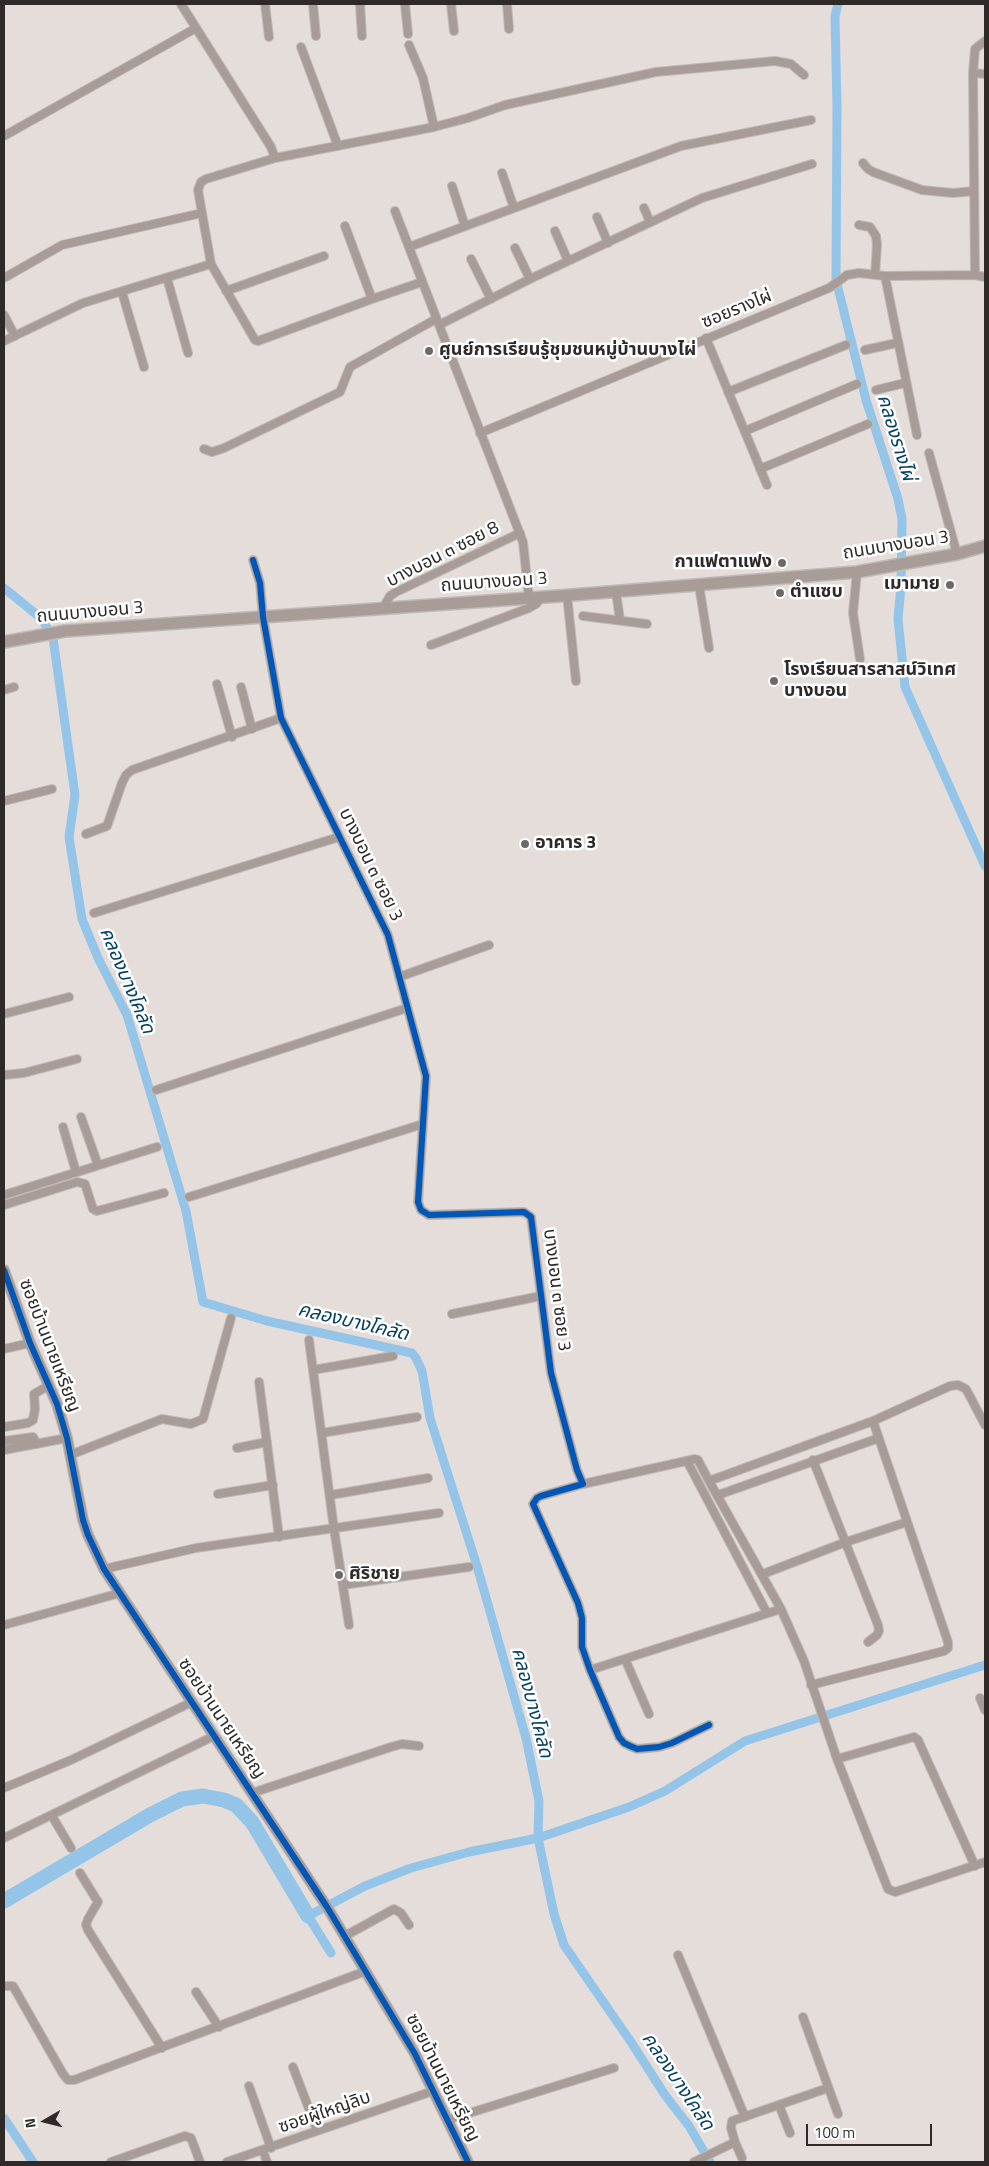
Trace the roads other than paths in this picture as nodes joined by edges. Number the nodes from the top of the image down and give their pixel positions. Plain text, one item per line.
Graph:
1 (265, 4) edge
2 (313, 4) edge
3 (360, 4) edge
4 (405, 4) edge
5 (451, 4) edge
6 (507, 4) edge
7 (185, 5) edge
8 (196, 28) junction
9 (509, 29) dead end
10 (454, 31) dead end
11 (408, 34) dead end
12 (316, 36) dead end
13 (362, 36) dead end
14 (269, 37) dead end
15 (985, 41) edge
16 (409, 45) dead end
17 (301, 47) dead end
18 (972, 73) junction
19 (985, 74) edge
20 (804, 75) dead end
21 (811, 120) dead end
22 (434, 126) junction
23 (4, 136) edge
24 (338, 146) junction
25 (275, 158) junction
26 (864, 163) dead end
27 (812, 164) dead end
28 (502, 173) dead end
29 (452, 186) dead end
30 (974, 192) junction
31 (514, 208) junction
32 (644, 208) dead end
33 (395, 210) dead end
34 (202, 213) junction
35 (597, 216) dead end
36 (650, 222) junction
37 (859, 225) dead end
38 (344, 226) dead end
39 (465, 226) junction
40 (555, 231) dead end
41 (608, 243) junction
42 (408, 247) junction
43 (515, 248) dead end
44 (324, 256) dead end
45 (471, 259) dead end
46 (568, 261) junction
47 (211, 264) junction
48 (875, 275) junction
49 (975, 275) junction
50 (885, 276) junction
51 (985, 277) edge
52 (4, 278) edge
53 (166, 278) junction
54 (530, 279) junction
55 (422, 282) junction
56 (226, 291) junction
57 (122, 292) junction
58 (372, 299) junction
59 (491, 299) junction
60 (4, 314) edge
61 (438, 322) junction
62 (15, 336) junction
63 (706, 338) junction
64 (4, 341) edge
65 (897, 343) junction
66 (846, 345) dead end
67 (865, 350) dead end
68 (188, 353) dead end
69 (144, 367) dead end
70 (905, 383) junction
71 (857, 384) dead end
72 (876, 390) dead end
73 (728, 392) junction
74 (868, 424) dead end
75 (744, 431) junction
76 (480, 433) junction
77 (917, 435) dead end
78 (204, 449) dead end
79 (929, 454) dead end
80 (760, 468) junction
81 (767, 485) dead end
82 (520, 533) junction
83 (985, 546) edge
84 (957, 554) junction
85 (253, 560) dead end
86 (857, 572) junction
87 (700, 585) junction
88 (616, 592) junction
89 (567, 596) junction
90 (535, 598) junction
91 (383, 608) junction
92 (583, 616) dead end
93 (263, 617) junction
94 (620, 620) junction
95 (647, 624) dead end
96 (4, 642) edge
97 (431, 645) dead end
98 (709, 648) dead end
99 (860, 660) dead end
100 (576, 681) dead end
101 (217, 684) dead end
102 (14, 687) dead end
103 (241, 687) dead end
104 (4, 690) edge
105 (281, 718) junction
106 (252, 729) junction
107 (232, 736) junction
108 (52, 789) dead end
109 (4, 801) edge
110 (86, 834) dead end
111 (339, 837) junction
112 (94, 913) dead end
113 (490, 945) dead end
114 (399, 977) junction
115 (69, 997) dead end
116 (407, 1008) junction
117 (4, 1014) edge
118 (77, 1059) dead end
119 (4, 1075) edge
120 (156, 1090) dead end
121 (81, 1117) dead end
122 (423, 1124) junction
123 (63, 1127) dead end
124 (158, 1147) dead end
125 (98, 1165) junction
126 (76, 1172) junction
127 (164, 1193) dead end
128 (4, 1195) edge
129 (190, 1197) dead end
130 (4, 1205) edge
131 (4, 1270) edge
132 (541, 1296) junction
133 (452, 1314) dead end
134 (231, 1318) dead end
135 (309, 1340) dead end
136 (30, 1343) junction
137 (4, 1349) edge
138 (392, 1356) dead end
139 (313, 1370) junction
140 (259, 1382) dead end
141 (48, 1386) junction
142 (417, 1417) dead end
143 (873, 1421) junction
144 (985, 1425) edge
145 (4, 1427) edge
146 (322, 1432) junction
147 (67, 1438) junction
148 (879, 1438) junction
149 (4, 1441) edge
150 (267, 1442) junction
151 (37, 1444) junction
152 (237, 1448) dead end
153 (4, 1450) edge
154 (70, 1455) junction
155 (813, 1460) junction
156 (687, 1461) junction
157 (428, 1478) dead end
158 (709, 1481) junction
159 (583, 1484) junction
160 (273, 1485) junction
161 (218, 1494) dead end
162 (331, 1495) junction
163 (718, 1495) junction
164 (439, 1513) dead end
165 (907, 1522) junction
166 (334, 1529) junction
167 (279, 1537) junction
168 (846, 1542) junction
169 (469, 1567) dead end
170 (104, 1569) junction
171 (763, 1574) junction
172 (344, 1585) junction
173 (120, 1593) junction
174 (781, 1608) junction
175 (767, 1613) junction
176 (4, 1625) edge
177 (349, 1625) dead end
178 (868, 1642) dead end
179 (625, 1659) junction
180 (590, 1670) junction
181 (811, 1684) junction
182 (980, 1698) dead end
183 (192, 1702) junction
184 (985, 1710) edge
185 (650, 1714) dead end
186 (709, 1725) dead end
187 (214, 1736) junction
188 (419, 1746) dead end
189 (837, 1759) junction
190 (4, 1788) edge
191 (252, 1793) junction
192 (52, 1816) junction
193 (4, 1838) edge
194 (71, 1848) dead end
195 (985, 1862) edge
196 (975, 1866) junction
197 (80, 1873) dead end
198 (409, 1925) dead end
199 (345, 1936) junction
200 (678, 1955) dead end
201 (366, 1971) junction
202 (4, 1986) edge
203 (196, 1992) dead end
204 (803, 2017) dead end
205 (219, 2027) junction
206 (162, 2048) junction
207 (293, 2067) dead end
208 (614, 2068) dead end
209 (249, 2086) dead end
210 (828, 2088) junction
211 (433, 2091) junction
212 (779, 2105) junction
213 (838, 2114) dead end
214 (745, 2117) junction
215 (448, 2120) junction
216 (317, 2130) junction
217 (790, 2133) dead end
218 (734, 2142) junction
219 (266, 2149) junction
220 (742, 2158) dead end
221 (111, 2162) edge
222 (200, 2162) edge
223 (227, 2162) edge
224 (266, 2162) edge
225 (468, 2162) edge
226 (696, 2162) edge

1 - 14 street
2 - 12 street
3 - 13 street
4 - 11 street
5 - 10 street
6 - 9 street
7 - 8 street
8 - 23 street
8 - 25 street
15 - 18 street
16 - 22 street
17 - 24 street
18 - 19 street
18 - 30 street
20 - 22 street
21 - 31 street
22 - 24 street
24 - 25 street
25 - 34 street
26 - 30 street
27 - 36 street
28 - 31 street
29 - 39 street
30 - 49 street
31 - 39 street
32 - 36 street
33 - 42 street
34 - 47 street
34 - 52 street
35 - 41 street
36 - 41 street
37 - 48 street
38 - 58 street
39 - 42 street
40 - 46 street
41 - 46 street
42 - 55 street
43 - 54 street
44 - 56 street
45 - 59 street
46 - 54 street
47 - 53 street
47 - 56 street
48 - 50 street, ซอยรางไผ่
48 - 63 street, ซอยรางไผ่
49 - 50 street, ซอยรางไผ่
49 - 51 street, ซอยรางไผ่
50 - 65 street
53 - 57 street
53 - 68 street
54 - 59 street
55 - 58 street
55 - 61 street
56 - 58 street
57 - 62 street
57 - 69 street
59 - 61 street
60 - 62 street
61 - 76 street
61 - 78 street
62 - 64 street
63 - 73 street
63 - 76 street, ซอยรางไผ่
65 - 67 street
65 - 70 street
66 - 73 street
70 - 72 street
70 - 77 street
71 - 75 street
73 - 75 street
74 - 80 street
75 - 80 street
76 - 82 street
79 - 84 street
80 - 81 street
82 - 90 street
82 - 91 street, บางบอน ๓ ซอย 8
83 - 84 main road, ถนนบางบอน 3
84 - 86 main road, ถนนบางบอน 3
85 - 93 street, บางบอน ๓ ซอย 3
86 - 87 main road, ถนนบางบอน 3
86 - 99 street
87 - 88 main road, ถนนบางบอน 3
87 - 98 street
88 - 89 main road, ถนนบางบอน 3
88 - 94 street
89 - 90 main road, ถนนบางบอน 3
89 - 100 street
90 - 91 main road, ถนนบางบอน 3
90 - 97 street
91 - 93 main road, ถนนบางบอน 3
92 - 94 street
93 - 96 main road, ถนนบางบอน 3
93 - 105 street, บางบอน ๓ ซอย 3
94 - 95 street
101 - 107 street
102 - 104 street
103 - 106 street
105 - 106 street
105 - 111 street, บางบอน ๓ ซอย 3
106 - 107 street
107 - 110 street
108 - 109 street
111 - 112 street
111 - 114 street, บางบอน ๓ ซอย 3
113 - 114 street
114 - 116 street, บางบอน ๓ ซอย 3
115 - 117 street
116 - 120 street
116 - 122 street, บางบอน ๓ ซอย 3
118 - 119 street
121 - 125 street
122 - 129 street
122 - 132 street, บางบอน ๓ ซอย 3
123 - 126 street
124 - 125 street
125 - 126 street
126 - 128 street
127 - 130 street
131 - 136 street, ซอยบ้านนายเหรียญ
132 - 133 street
132 - 159 street, บางบอน ๓ ซอย 3
134 - 154 street
135 - 139 street
136 - 137 street
136 - 141 street, ซอยบ้านนายเหรียญ
138 - 139 street
139 - 146 street
140 - 150 street
141 - 145 street
141 - 147 street, ซอยบ้านนายเหรียญ
142 - 146 street
143 - 144 street
143 - 148 street
143 - 158 street
146 - 162 street
147 - 151 street
147 - 154 street, ซอยบ้านนายเหรียญ
148 - 155 street
148 - 165 street
149 - 151 street
150 - 152 street
150 - 160 street
151 - 153 street
154 - 170 street, ซอยบ้านนายเหรียญ
155 - 163 street
155 - 168 street
156 - 158 street
156 - 159 street
156 - 175 street
157 - 162 street
158 - 163 street
159 - 180 street
160 - 161 street
160 - 167 street
162 - 166 street
163 - 171 street
164 - 166 street
165 - 168 street
165 - 181 street
166 - 167 street
166 - 172 street
167 - 170 street
168 - 171 street
168 - 178 street
169 - 172 street
170 - 173 street, ซอยบ้านนายเหรียญ
171 - 174 street
172 - 177 street
173 - 176 street
173 - 183 street, ซอยบ้านนายเหรียญ
174 - 175 street
174 - 181 street
175 - 179 street
179 - 180 street
179 - 185 street
180 - 186 street
181 - 189 street
182 - 184 street
183 - 187 street, ซอยบ้านนายเหรียญ
183 - 190 street
187 - 191 street, ซอยบ้านนายเหรียญ
187 - 192 street
188 - 191 street
189 - 196 street
189 - 196 street
191 - 199 street, ซอยบ้านนายเหรียญ
192 - 193 street
192 - 194 street
195 - 196 street
197 - 206 street
198 - 199 street
199 - 201 street, ซอยบ้านนายเหรียญ
200 - 214 street
201 - 205 street
201 - 211 street, ซอยบ้านนายเหรียญ
202 - 206 street
203 - 205 street
204 - 210 street
205 - 206 street
207 - 216 street
208 - 215 street
209 - 219 street
210 - 212 street
210 - 213 street
211 - 215 street, ซอยบ้านนายเหรียญ
211 - 216 street, ซอยผู้ใหญ่ลิบ
212 - 214 street
212 - 217 street
214 - 218 street
215 - 225 street, ซอยบ้านนายเหรียญ
216 - 219 street, ซอยผู้ใหญ่ลิบ
218 - 220 street
218 - 226 street
219 - 223 street, ซอยผู้ใหญ่ลิบ
219 - 224 street
221 - 222 street

